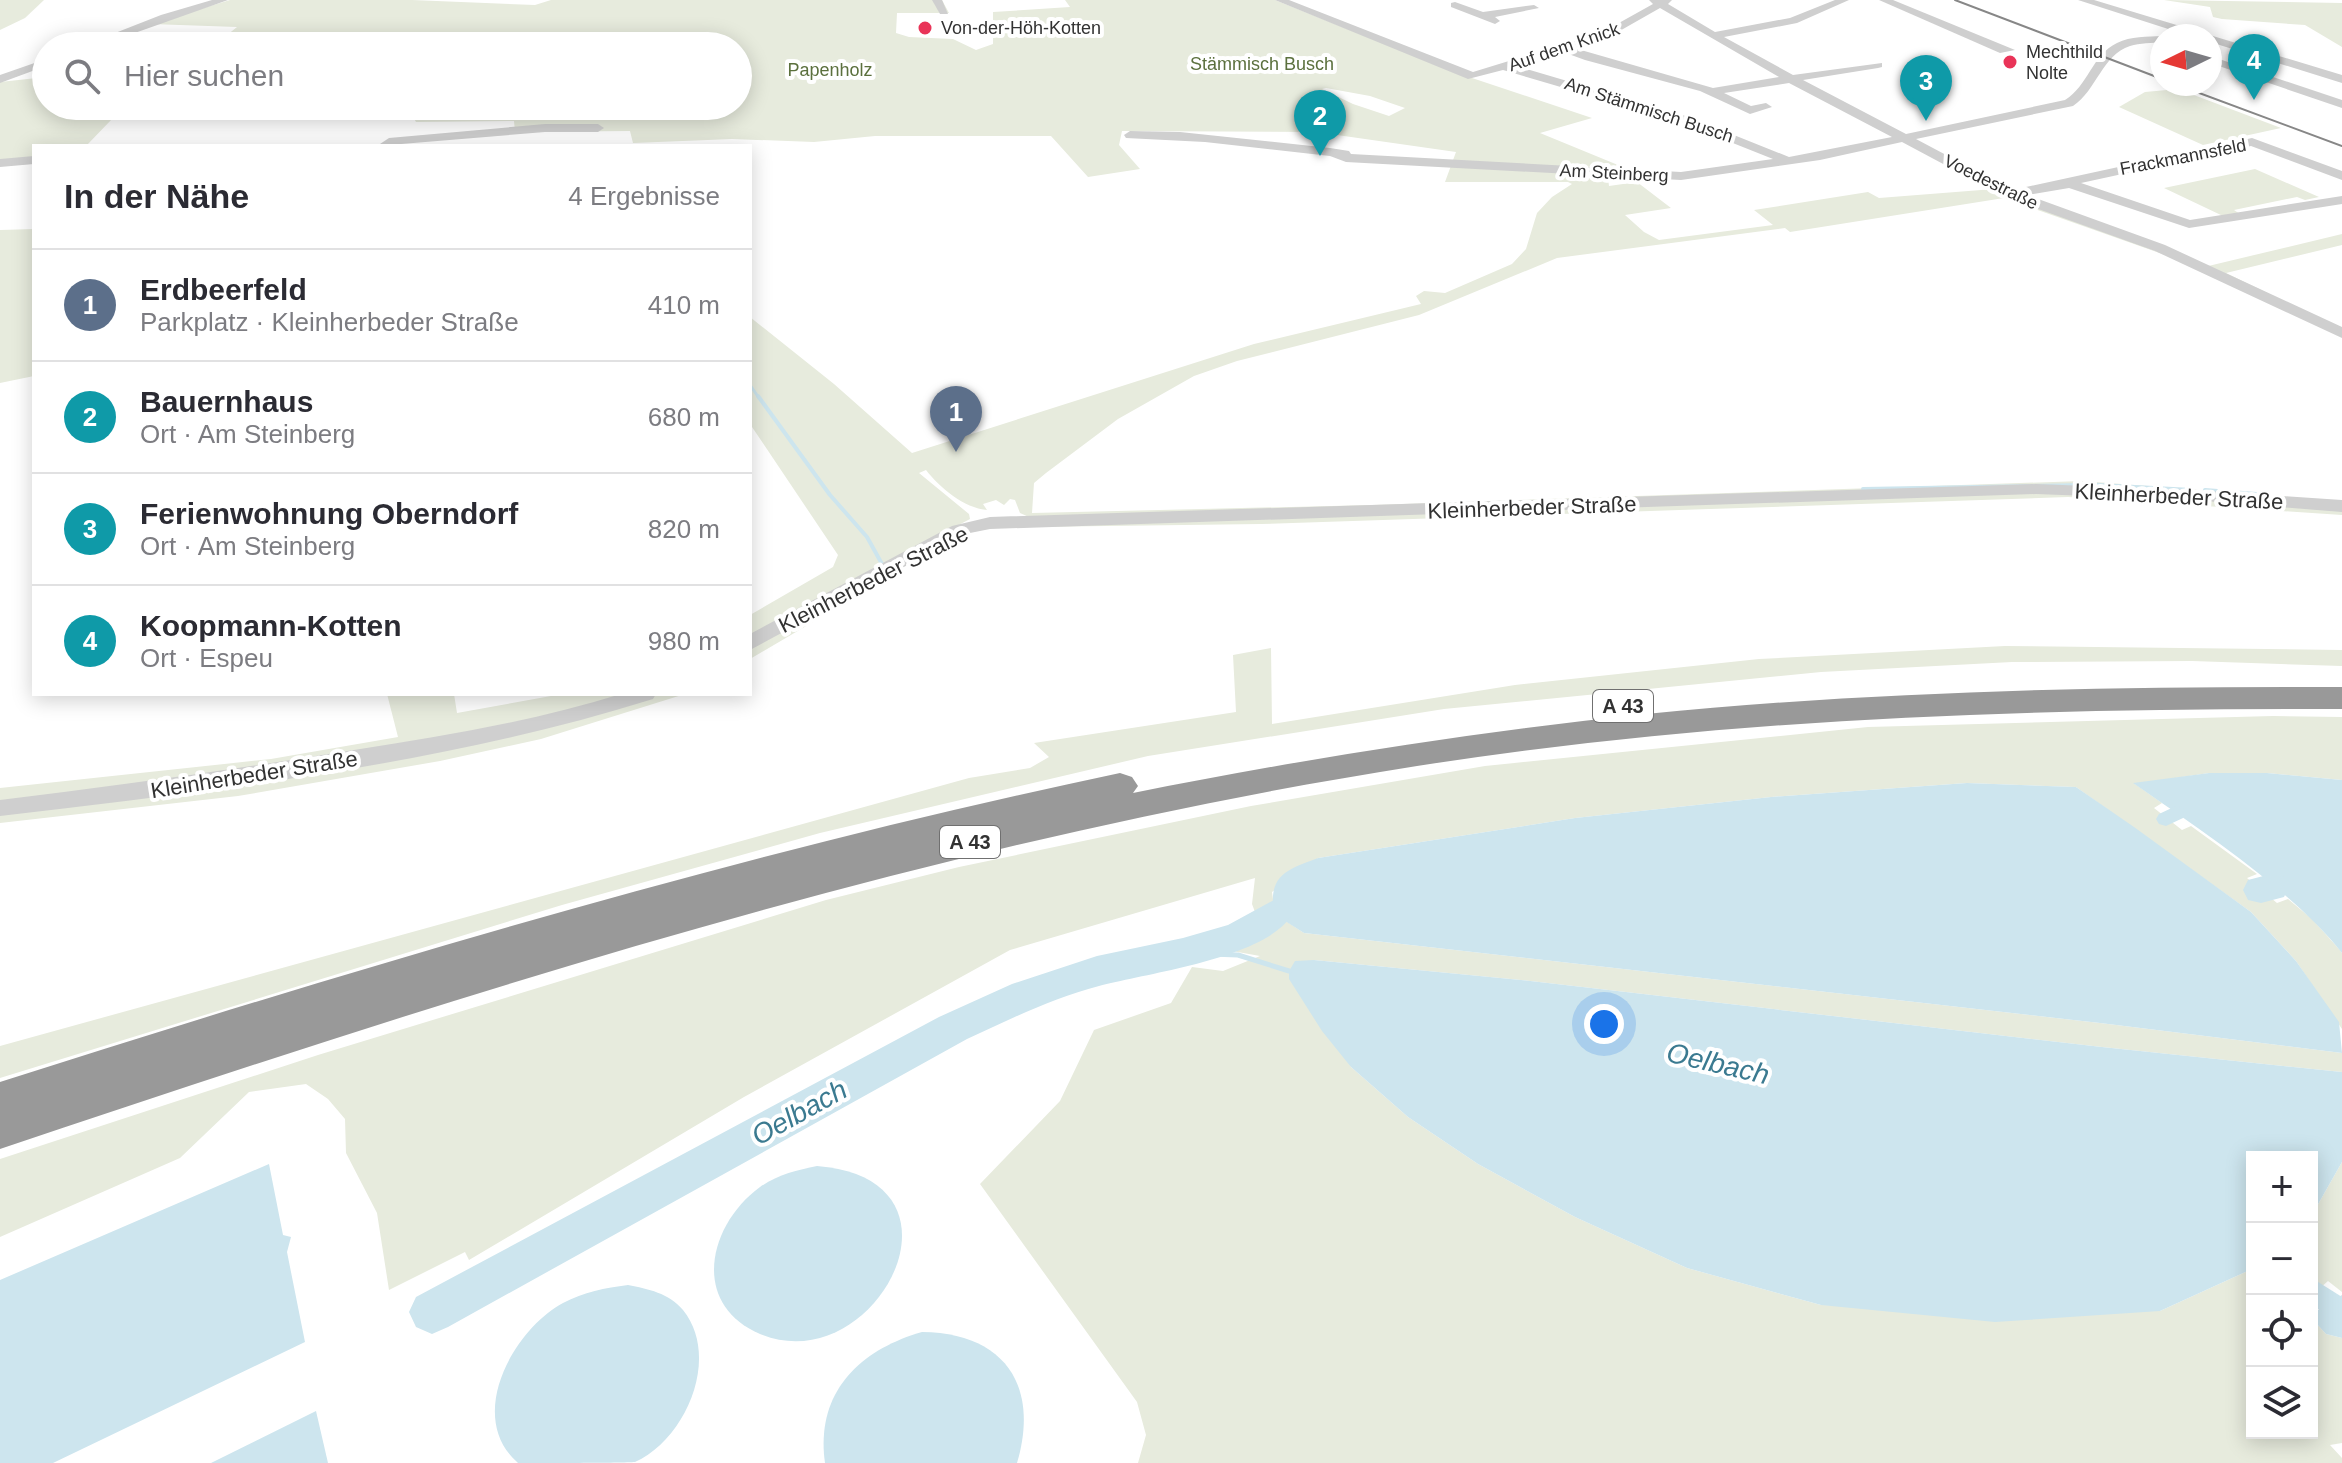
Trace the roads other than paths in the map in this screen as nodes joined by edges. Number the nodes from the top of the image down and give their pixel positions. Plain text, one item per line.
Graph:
1 (223, 0) edge
2 (937, 0) edge
3 (1280, 0) edge
4 (1441, 0) edge
5 (1472, 0) edge
6 (1844, 0) edge
7 (1884, 0) edge
8 (2083, 0) edge
9 (1661, 1) edge
10 (1455, 5) junction
11 (1534, 8) dead end
12 (944, 12) dead end
13 (1481, 16) junction
14 (1502, 24) dead end
15 (2163, 24) edge
16 (125, 32) edge
17 (1712, 36) junction
18 (2150, 42) edge
19 (2222, 42) edge
20 (1564, 48) junction
21 (2009, 50) dead end
22 (2222, 63) edge
23 (1878, 65) dead end
24 (32, 67) edge
25 (1505, 67) junction
26 (0, 79) edge
27 (1790, 79) junction
28 (2342, 79) edge
29 (1733, 89) junction
30 (1711, 91) junction
31 (2342, 104) edge
32 (598, 128) dead end
33 (1130, 135) dead end
34 (1903, 138) junction
35 (388, 144) edge
36 (32, 160) edge
37 (1789, 161) junction
38 (0, 163) edge
39 (2342, 176) edge
40 (2067, 184) junction
41 (2010, 194) junction
42 (2342, 200) edge
43 (2342, 333) edge
44 (2342, 506) edge
45 (752, 642) edge
46 (2342, 679) edge
47 (639, 696) edge
48 (2342, 698) edge
49 (0, 808) edge
50 (0, 1100) edge
51 (0, 1130) edge

1 - 16 street
2 - 12 street
3 - 25 street, Auf dem Knick
4 - 10 street
5 - 10 street
6 - 17 street
7 - 21 street
8 - 15 street
9 - 17 street, Voedestraße
9 - 20 street, Auf dem Knick
10 - 13 street
11 - 13 street
13 - 14 street
17 - 27 street, Voedestraße
18 - 34 street, Am Steinberg
19 - 28 street
20 - 25 street, Auf dem Knick
20 - 30 street
22 - 31 street
23 - 27 street
24 - 26 street
25 - 37 street, Am Stämmisch Busch
27 - 29 street
27 - 34 street, Voedestraße
29 - 30 street
29 - 30 street
32 - 35 street
33 - 37 street, Am Steinberg
34 - 37 street, Am Steinberg
34 - 41 street, Voedestraße
36 - 38 street
39 - 40 street, Frackmannsfeld
40 - 41 street, Frackmannsfeld
40 - 42 street, Frackmannsfeld
41 - 43 street, Voedestraße
44 - 45 street, Kleinherbeder Straße
46 - 50 highway, A 43
47 - 49 street, Kleinherbeder Straße
48 - 51 highway, A 43

